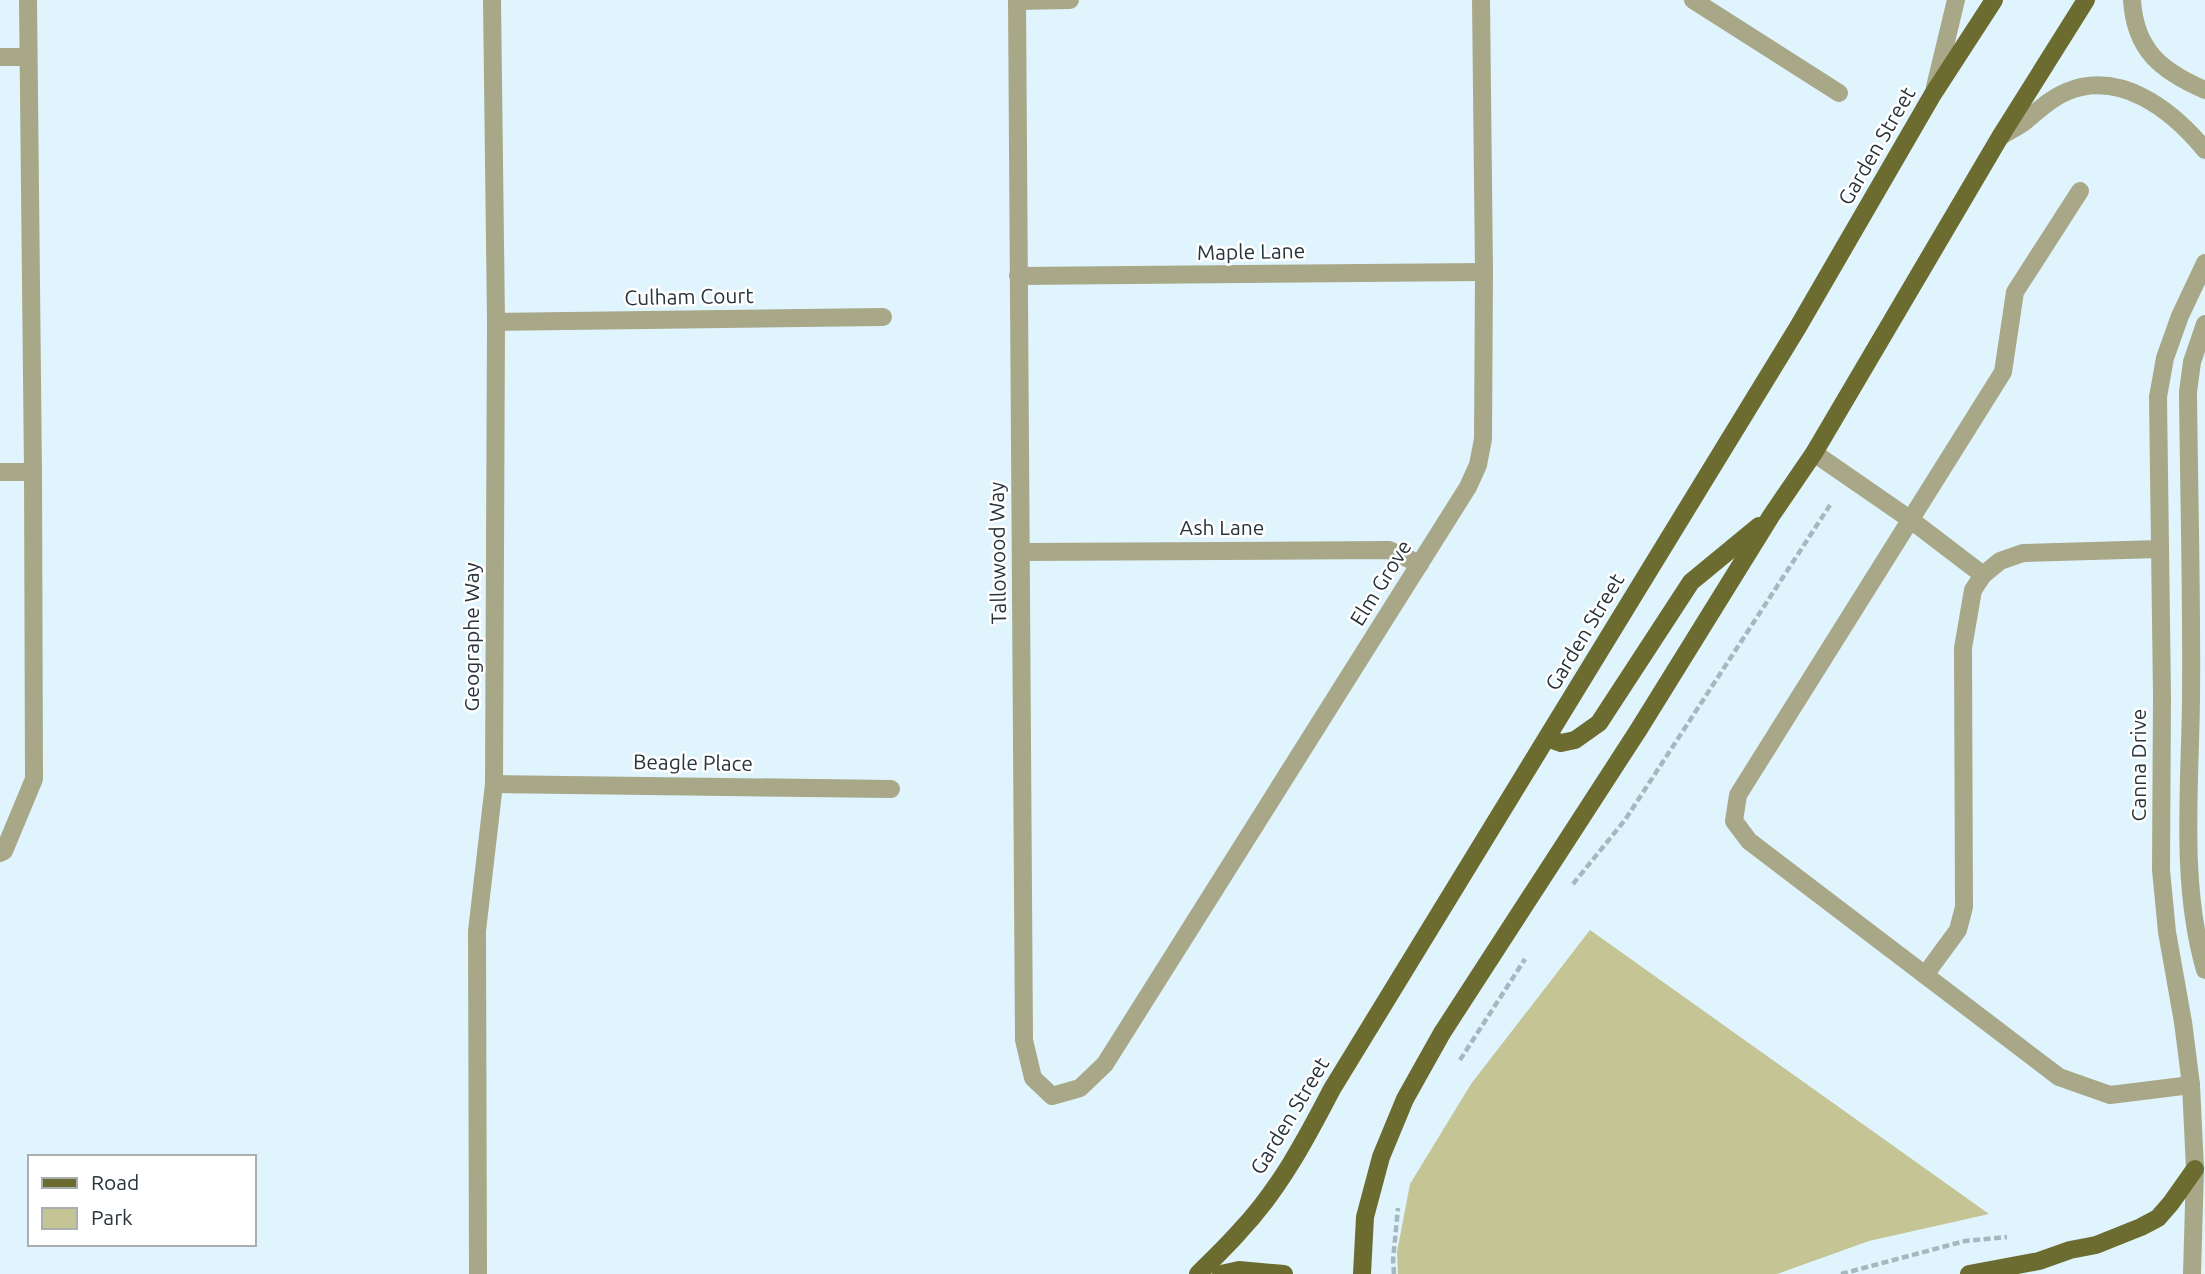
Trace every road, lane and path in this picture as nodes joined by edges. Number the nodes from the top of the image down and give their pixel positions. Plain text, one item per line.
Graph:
1 (27, 0) edge
2 (492, 0) edge
3 (1017, 0) edge
4 (1070, 0) edge
5 (1481, 0) edge
6 (1693, 0) edge
7 (1956, 0) edge
8 (1994, 0) edge
9 (2086, 0) edge
10 (2132, 0) edge
11 (0, 57) edge
12 (28, 57) junction
13 (2205, 90) edge
14 (1839, 93) dead end
15 (1933, 94) junction
16 (2000, 137) junction
17 (2205, 150) edge
18 (2080, 191) dead end
19 (2205, 262) edge
20 (1484, 272) junction
21 (1018, 276) junction
22 (883, 317) dead end
23 (496, 322) junction
24 (2205, 324) edge
25 (1814, 453) junction
26 (0, 472) edge
27 (33, 472) junction
28 (1830, 505) dead end
29 (1771, 516) junction
30 (1911, 520) junction
31 (2159, 549) junction
32 (1021, 552) junction
33 (1420, 564) junction
34 (1983, 575) junction
35 (1547, 738) junction
36 (494, 784) junction
37 (891, 789) dead end
38 (0, 853) edge
39 (2197, 871) edge
40 (1572, 885) dead end
41 (1530, 952) dead end
42 (2205, 970) edge
43 (1925, 975) junction
44 (1459, 1063) dead end
45 (2191, 1085) junction
46 (1052, 1096) joint
47 (2195, 1169) junction
48 (1399, 1200) dead end
49 (478, 1274) edge
50 (1198, 1274) edge
51 (1221, 1274) edge
52 (1284, 1274) edge
53 (1362, 1274) edge
54 (1394, 1274) edge
55 (1969, 1274) edge
56 (2192, 1274) edge

1 - 12 street
2 - 23 street, Geographe Way
3 - 4 street
3 - 21 street, Tallowood Way
5 - 20 street, Elm Grove
6 - 14 street
7 - 15 street
8 - 15 main road, Garden Street
9 - 16 main road
10 - 13 street
11 - 12 street
12 - 27 street
15 - 35 main road, Garden Street
16 - 17 street
16 - 25 main road
18 - 30 street
19 - 31 street, Canna Drive
20 - 21 street, Maple Lane
20 - 33 street, Elm Grove
21 - 32 street, Tallowood Way
22 - 23 street, Culham Court
23 - 36 street, Geographe Way
24 - 39 street
25 - 29 main road
25 - 30 street
26 - 27 street
27 - 38 street
28 - 40 path
29 - 35 main road
29 - 53 main road
30 - 34 street
30 - 43 street
31 - 34 street
31 - 45 street, Canna Drive
32 - 33 street, Ash Lane
32 - 46 street, Tallowood Way
33 - 46 street, Elm Grove
34 - 43 street
35 - 50 main road, Garden Street
36 - 37 street, Beagle Place
36 - 49 street, Geographe Way
39 - 42 street
41 - 44 path
43 - 45 street
45 - 47 street, Canna Drive
47 - 55 main road
47 - 56 street, Canna Drive
48 - 54 path
51 - 52 main road

